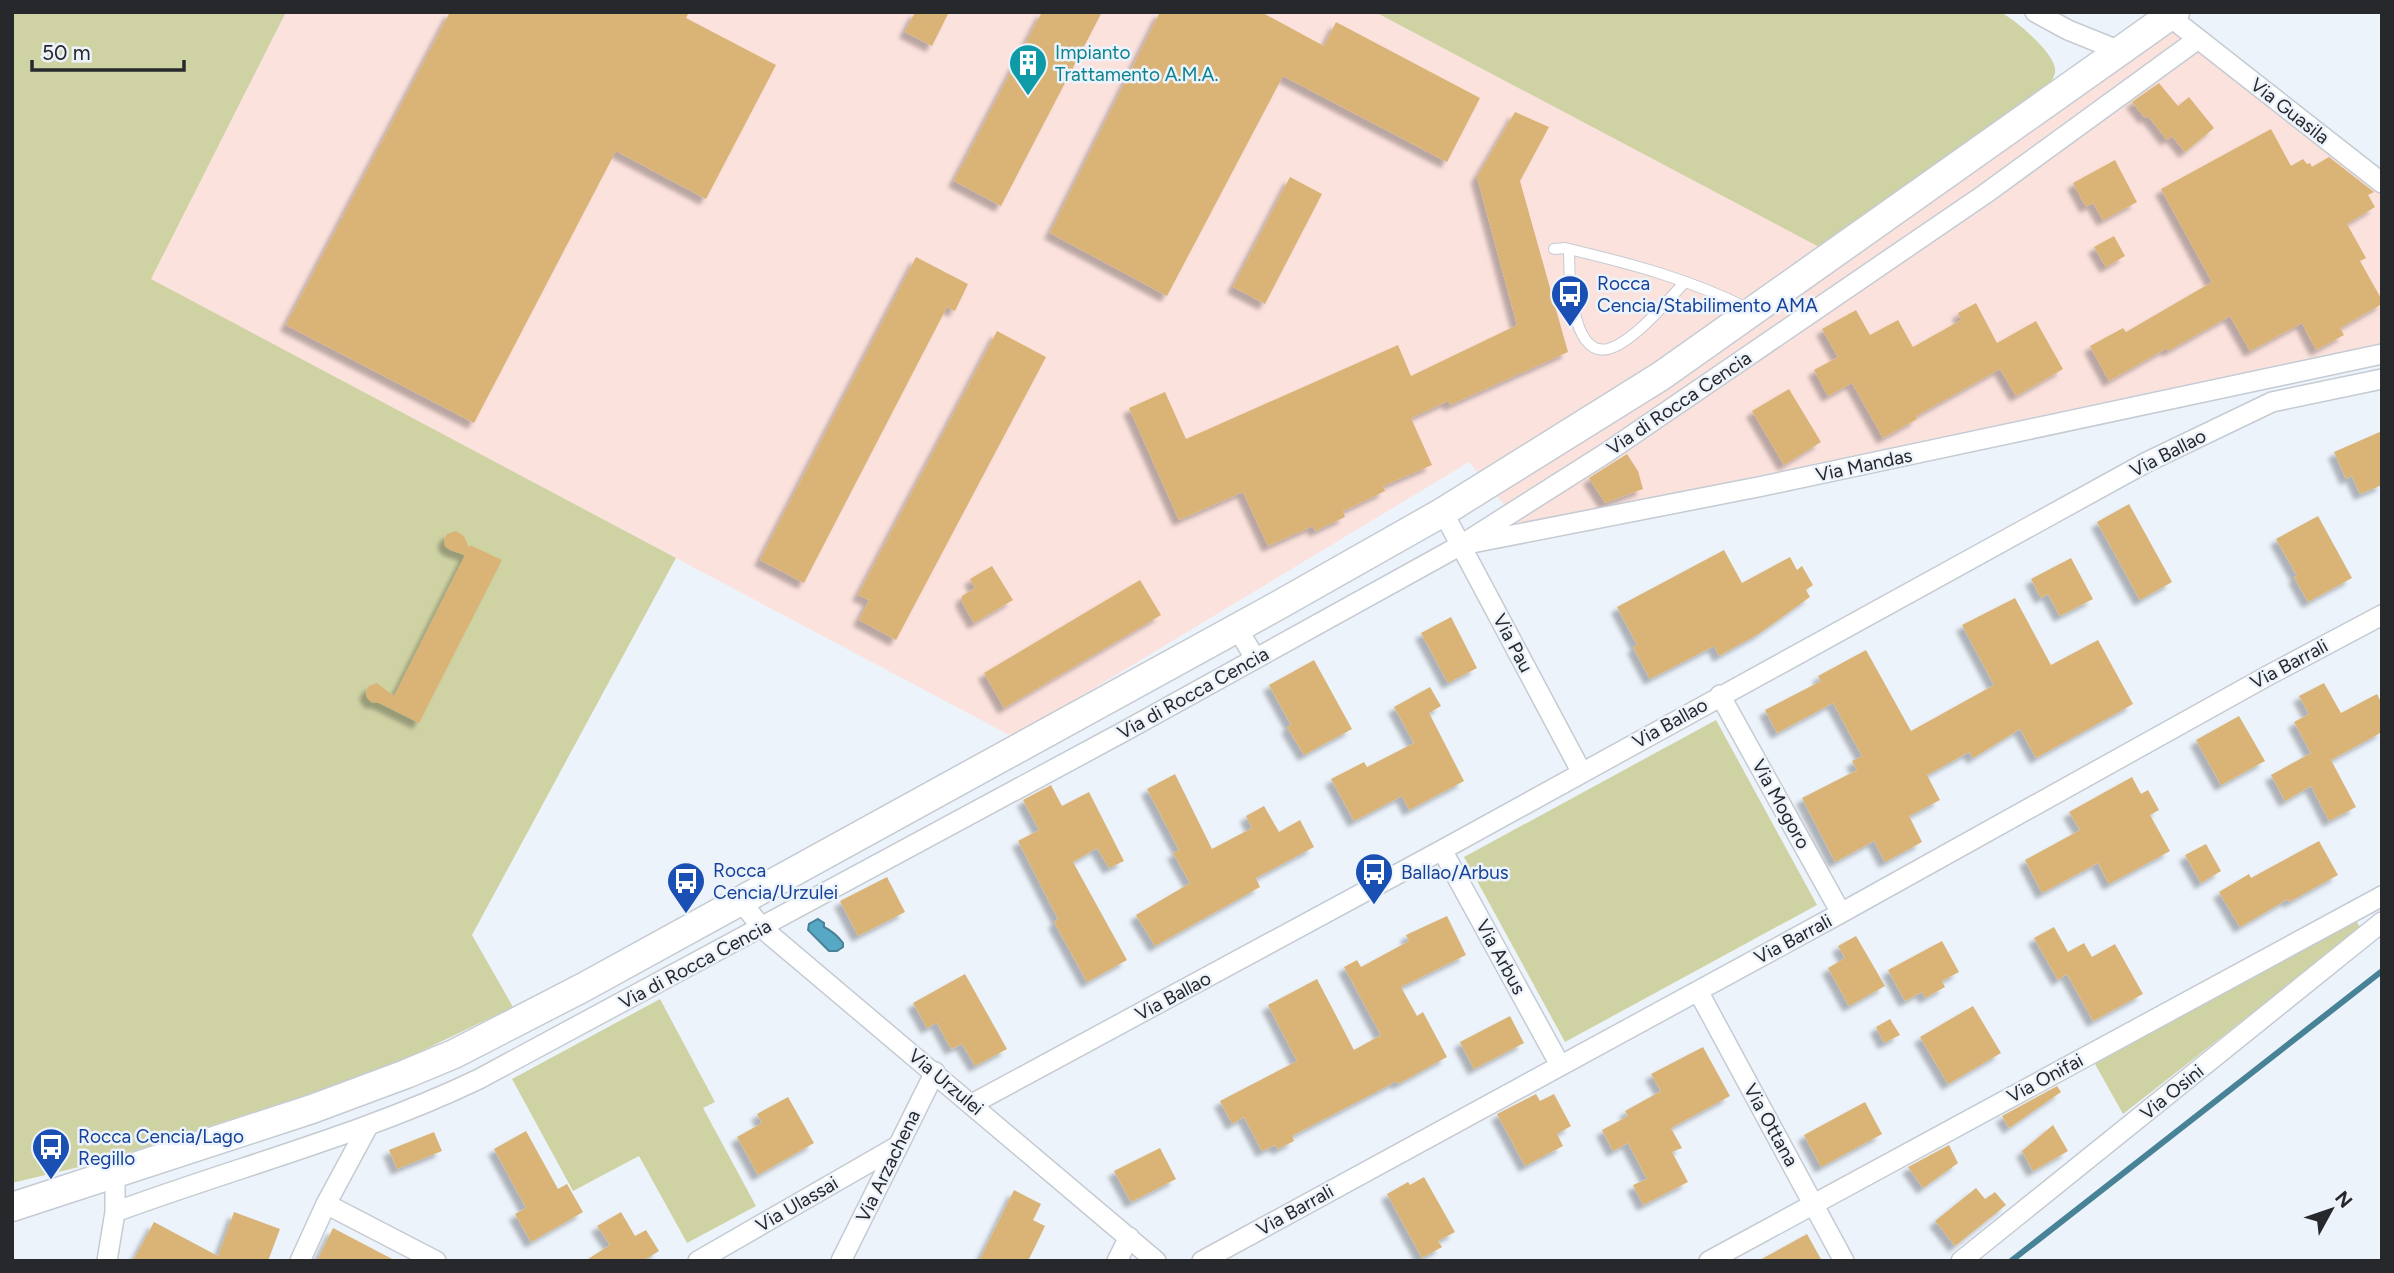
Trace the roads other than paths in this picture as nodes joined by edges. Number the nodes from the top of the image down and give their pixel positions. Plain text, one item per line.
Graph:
1 (2035, 12) edge
2 (2172, 14) edge
3 (2198, 39) junction
4 (2120, 51) junction
5 (2382, 183) edge
6 (1554, 249) dead end
7 (1569, 249) junction
8 (1685, 282) junction
9 (1754, 312) junction
10 (2382, 354) edge
11 (2315, 369) junction
12 (2382, 379) edge
13 (2265, 380) junction
14 (2322, 391) junction
15 (2272, 402) junction
16 (1443, 512) junction
17 (1461, 545) junction
18 (2382, 615) edge
19 (1237, 628) junction
20 (1255, 658) junction
21 (1720, 695) junction
22 (1583, 773) junction
23 (1442, 850) junction
24 (2382, 896) edge
25 (740, 900) junction
26 (1841, 913) junction
27 (2382, 922) edge
28 (762, 928) junction
29 (1698, 991) junction
30 (1560, 1065) junction
31 (935, 1072) junction
32 (972, 1104) junction
33 (367, 1128) junction
34 (896, 1147) junction
35 (115, 1173) junction
36 (326, 1204) junction
37 (1814, 1204) junction
38 (12, 1206) edge
39 (115, 1212) junction
40 (1129, 1237) junction
41 (107, 1261) edge
42 (300, 1261) edge
43 (436, 1261) edge
44 (698, 1261) edge
45 (841, 1261) edge
46 (1117, 1261) edge
47 (1156, 1261) edge
48 (1202, 1261) edge
49 (1709, 1261) edge
50 (1844, 1261) edge
51 (1961, 1261) edge

1 - 4 street
2 - 3 street, Via di Rocca Cencia
2 - 4 main road, Via di Rocca Cencia
3 - 5 street, Via Guasila
3 - 17 street, Via di Rocca Cencia
4 - 9 main road, Via di Rocca Cencia
6 - 7 lane
7 - 8 lane
7 - 8 lane
8 - 9 lane
9 - 16 main road, Via di Rocca Cencia
10 - 11 street, Via Mandas
11 - 13 street, Via Mandas
11 - 14 street
12 - 14 street, Via Ballao
13 - 15 street
13 - 17 street, Via Mandas
14 - 15 street, Via Ballao
15 - 21 street, Via Ballao
16 - 17 street, Via Pau
16 - 19 main road, Via di Rocca Cencia
17 - 20 street, Via di Rocca Cencia
17 - 22 street, Via Pau
18 - 26 street, Via Barrali
19 - 20 street
19 - 25 main road, Via di Rocca Cencia
20 - 28 street, Via di Rocca Cencia
21 - 22 street, Via Ballao
21 - 26 street, Via Mogoro
22 - 23 street, Via Ballao
23 - 30 street, Via Arbus
23 - 32 street, Via Ballao
24 - 37 street, Via Onifai
25 - 28 street, Via Urzulei
25 - 35 main road, Via di Rocca Cencia
26 - 29 street, Via Barrali
27 - 51 street, Via Osini
28 - 31 street, Via Urzulei
28 - 33 street, Via di Rocca Cencia
29 - 30 street, Via Barrali
29 - 37 street, Via Ottana
30 - 48 street, Via Barrali
31 - 32 street, Via Urzulei
31 - 34 street, Via Arzachena
32 - 40 street, Via Urzulei
33 - 36 street
33 - 39 street, Via di Rocca Cencia
34 - 44 street, Via Ulassai
34 - 45 street, Via Arzachena
35 - 38 main road, Via di Rocca Cencia
35 - 39 street
36 - 42 street
36 - 43 street
37 - 49 street, Via Onifai
37 - 50 street, Via Ottana
39 - 41 street
40 - 46 street
40 - 47 street, Via Urzulei

